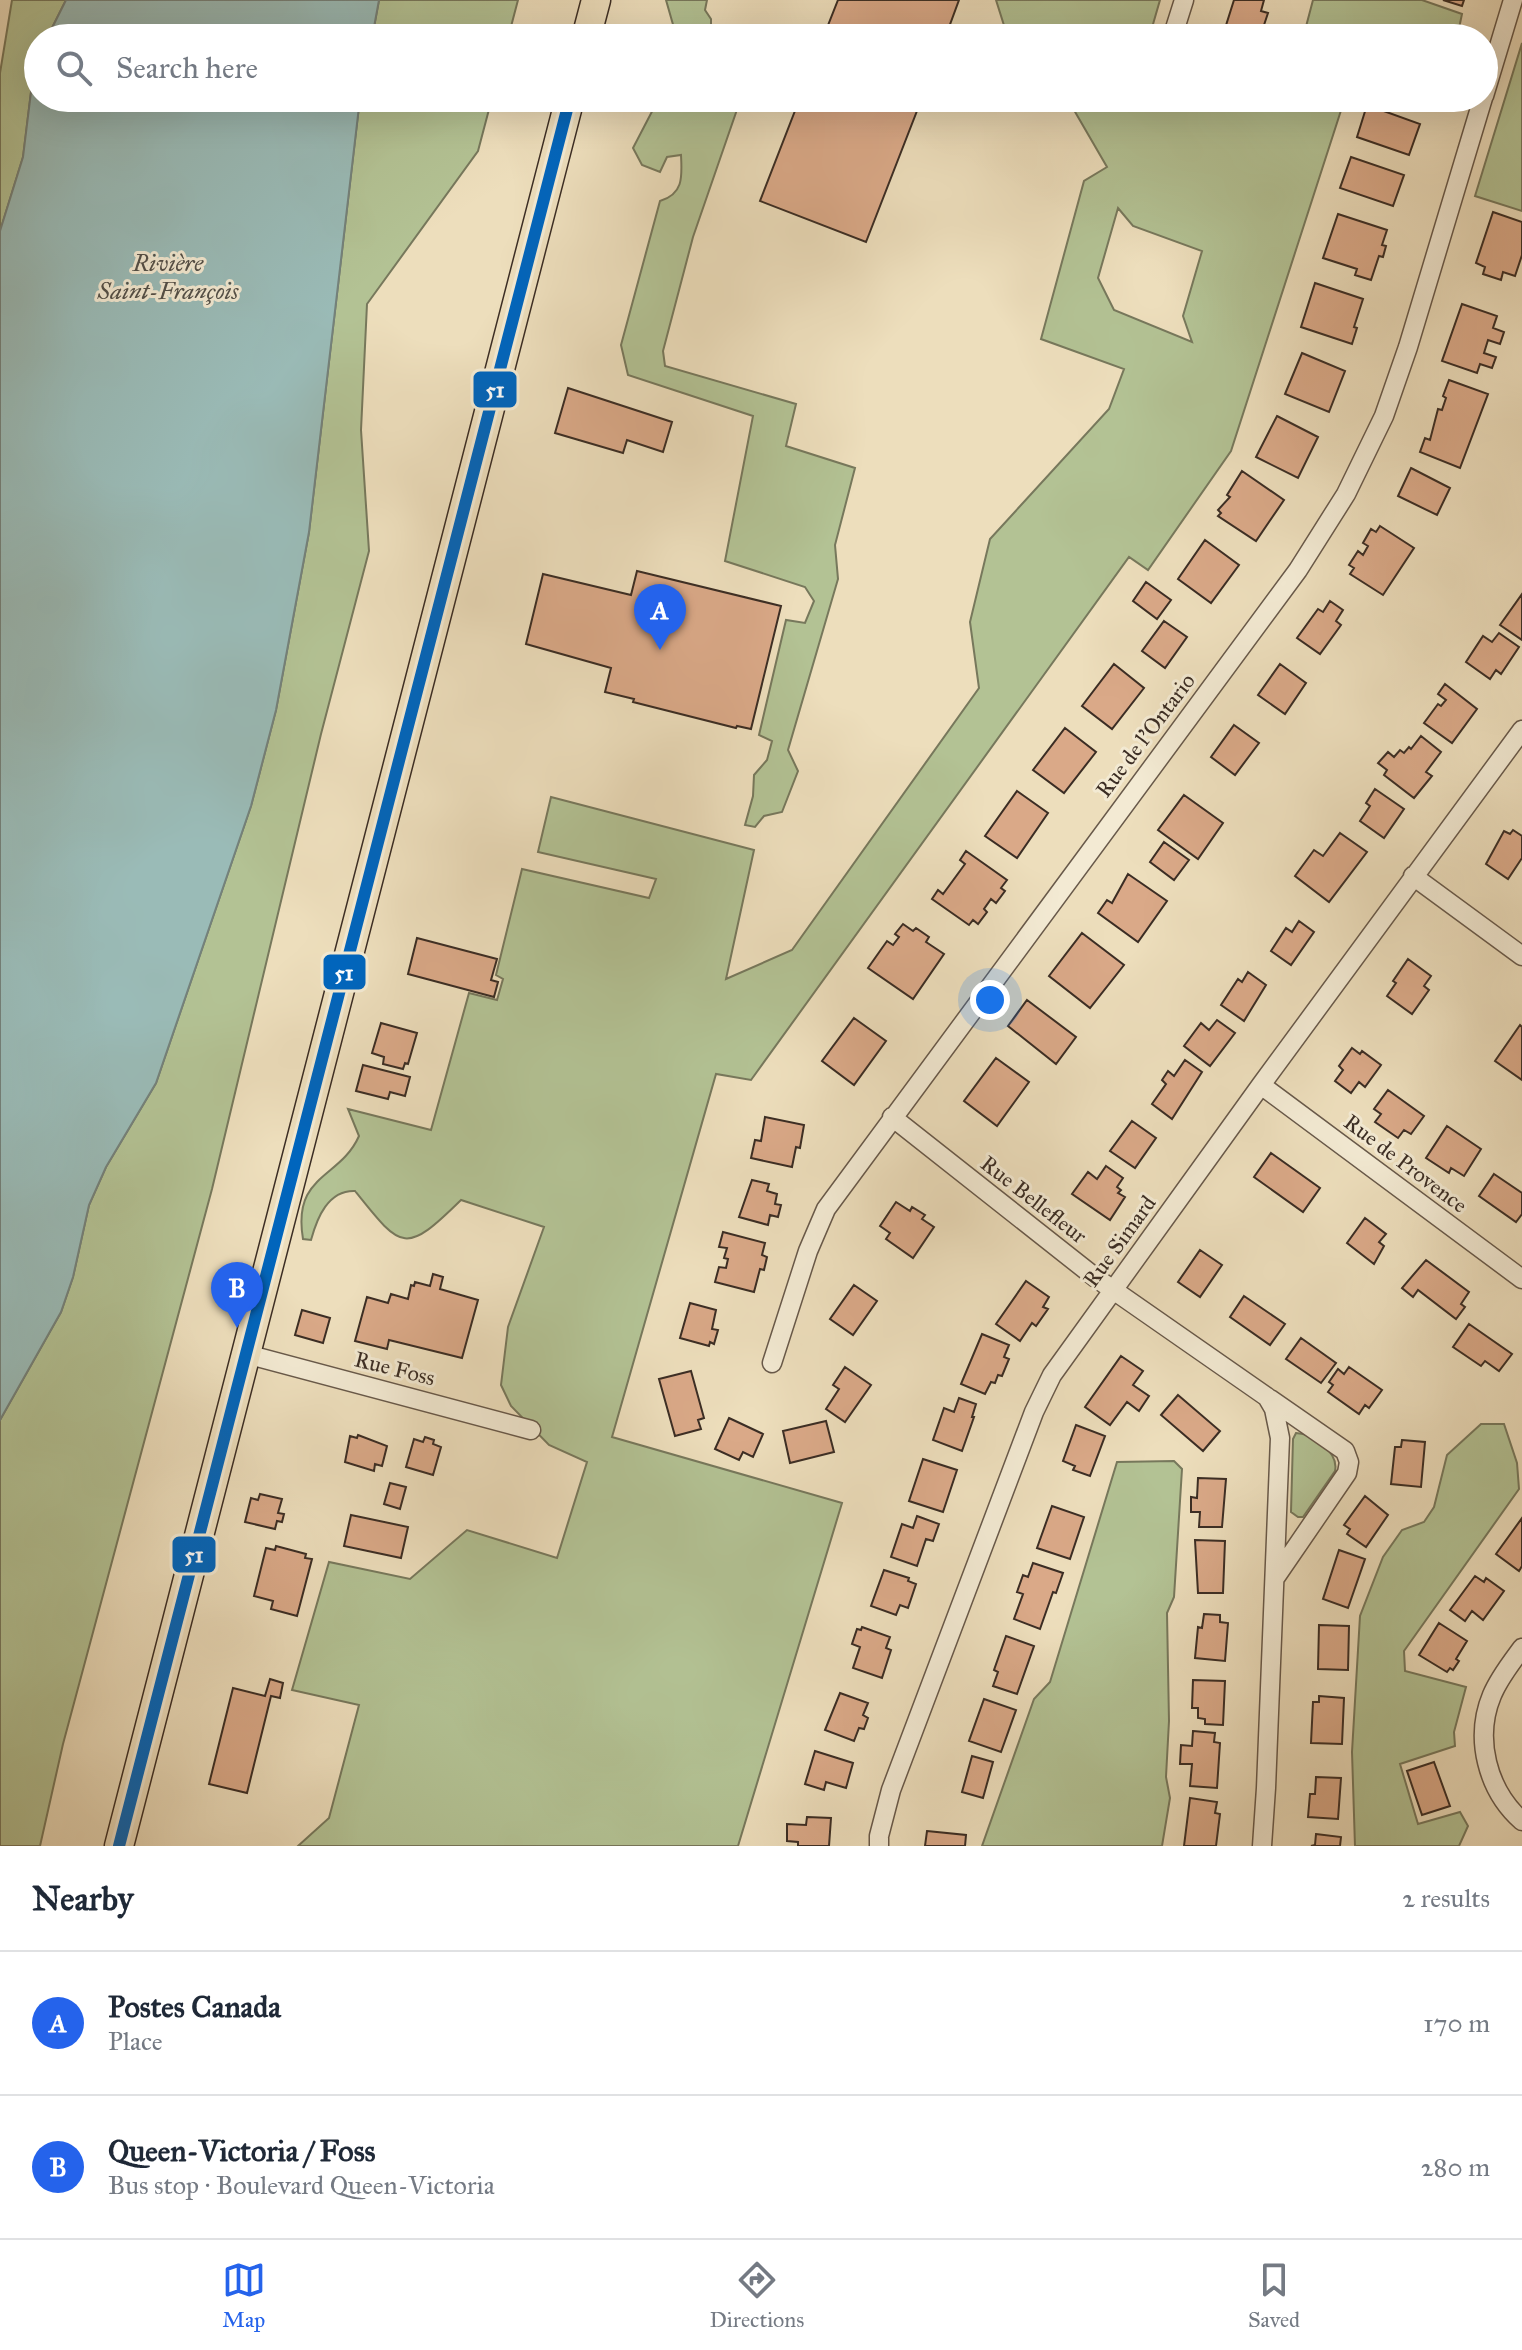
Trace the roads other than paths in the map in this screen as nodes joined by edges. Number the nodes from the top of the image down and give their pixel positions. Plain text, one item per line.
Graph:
1 (596, 0) edge
2 (1184, 0) edge
3 (1513, 0) edge
4 (590, 24) edge
5 (1176, 24) edge
6 (1498, 50) edge
7 (566, 112) edge
8 (1479, 112) edge
9 (1522, 730) edge
10 (1413, 876) junction
11 (1522, 956) edge
12 (1261, 1085) junction
13 (892, 1117) junction
14 (1522, 1279) edge
15 (1113, 1290) junction
16 (246, 1354) junction
17 (772, 1363) dead end
18 (1267, 1397) junction
19 (531, 1430) dead end
20 (1275, 1578) junction
21 (1522, 1648) edge
22 (1522, 1821) edge
23 (119, 1846) edge
24 (879, 1846) edge
25 (1262, 1846) edge

1 - 4 main road
2 - 5 street
3 - 6 street, Rue de l'Ontario
7 - 16 main road
8 - 13 street, Rue de l'Ontario
9 - 10 street, Rue Simard
10 - 11 street
10 - 12 street, Rue Simard
12 - 14 street, Rue de Provence
12 - 15 street, Rue Simard
13 - 15 street, Rue Bellefleur
13 - 17 street, Rue de l'Ontario
15 - 18 street, Rue Bellefleur
15 - 24 street, Rue Simard
16 - 19 street, Rue Foss
16 - 23 main road
18 - 20 street
18 - 20 street, Rue Bellefleur
20 - 25 street
21 - 22 street

